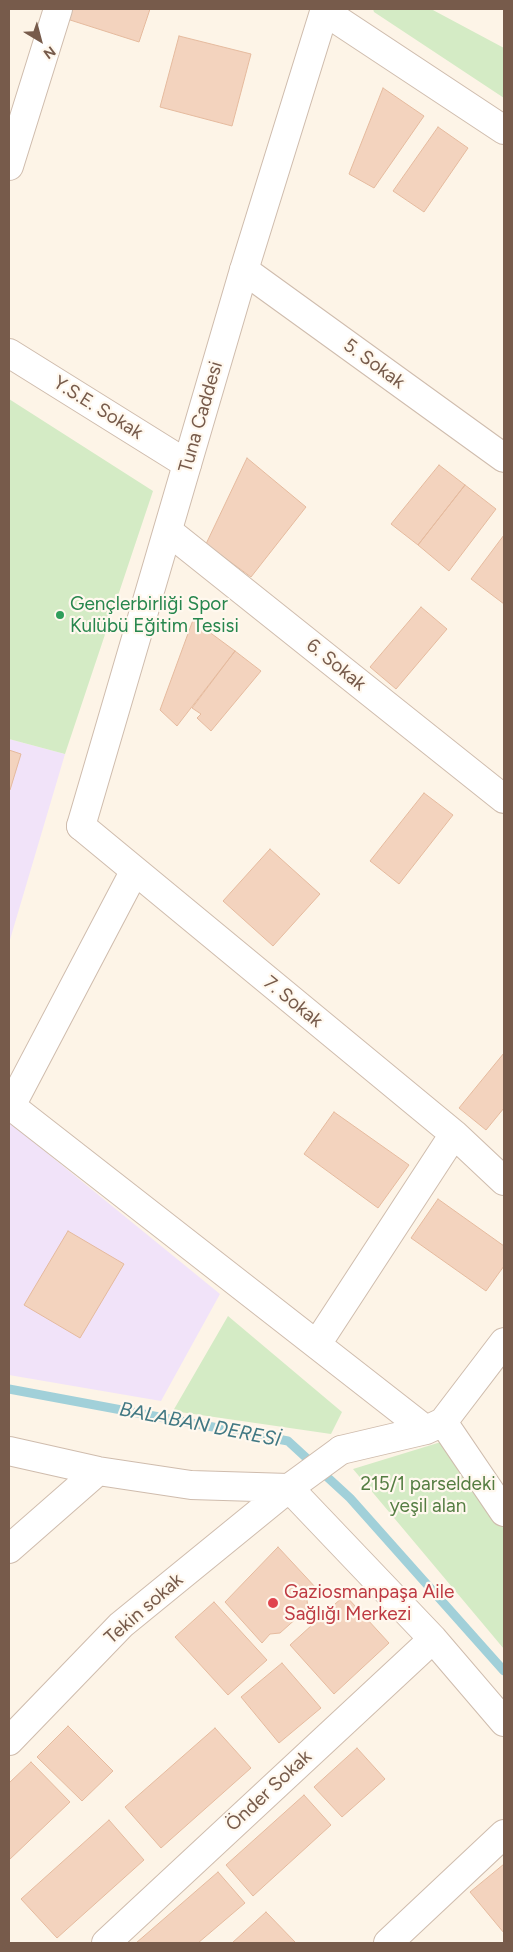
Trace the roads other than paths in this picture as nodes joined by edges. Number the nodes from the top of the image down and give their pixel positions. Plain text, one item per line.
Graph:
1 (58, 9) edge
2 (325, 10) edge
3 (504, 130) edge
4 (9, 166) edge
5 (244, 270) junction
6 (9, 352) edge
7 (504, 458) edge
8 (187, 464) junction
9 (168, 530) junction
10 (504, 800) edge
11 (81, 826) joint
12 (134, 872) junction
13 (454, 1134) junction
14 (504, 1181) edge
15 (504, 1342) edge
16 (317, 1344) junction
17 (434, 1426) junction
18 (9, 1451) edge
19 (98, 1471) junction
20 (289, 1488) junction
21 (504, 1512) edge
22 (9, 1549) edge
23 (433, 1639) junction
24 (504, 1722) edge
25 (9, 1741) edge
26 (504, 1834) edge
27 (106, 1943) edge
28 (388, 1943) edge

1 - 4 street
2 - 3 street
2 - 5 street, Tuna Caddesi
5 - 7 street, 5. Sokak
5 - 8 street, Tuna Caddesi
6 - 8 street, Y.S.E. Sokak
8 - 9 street, Tuna Caddesi
9 - 10 street, 6. Sokak
9 - 11 street, Tuna Caddesi
11 - 12 street, 7. Sokak
12 - 13 street, 7. Sokak
12 - 16 street
13 - 14 street, 7. Sokak
13 - 16 street
15 - 17 street
16 - 17 street
17 - 20 street, Tekin sokak
17 - 21 street
18 - 19 street
19 - 20 street
19 - 22 street
20 - 23 street
20 - 25 street, Tekin sokak
23 - 24 street
23 - 27 street, Önder Sokak
26 - 28 street

